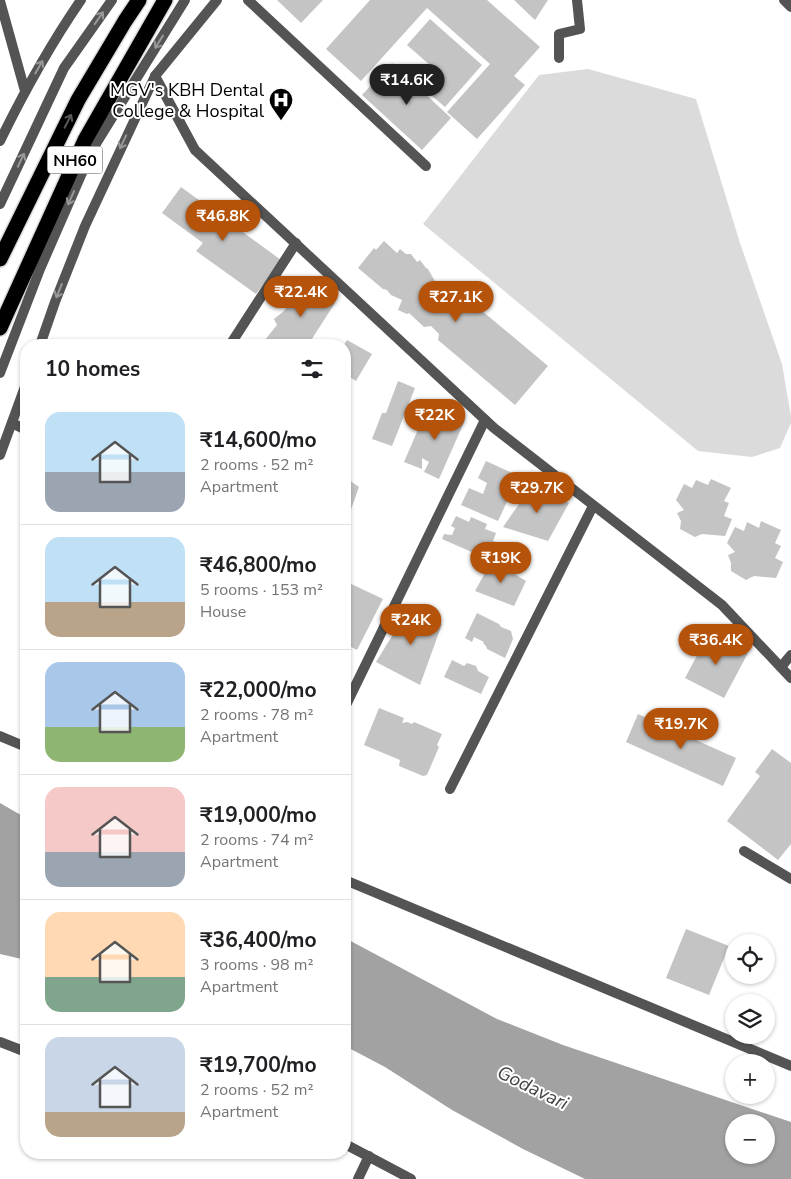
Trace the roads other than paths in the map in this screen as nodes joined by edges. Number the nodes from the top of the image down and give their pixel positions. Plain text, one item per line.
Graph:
1 (81, 0) edge
2 (112, 0) edge
3 (139, 0) edge
4 (165, 0) edge
5 (185, 0) edge
6 (217, 0) edge
7 (248, 0) edge
8 (577, 0) edge
9 (784, 0) edge
10 (0, 1) edge
11 (791, 7) edge
12 (559, 58) dead end
13 (155, 76) junction
14 (25, 90) junction
15 (0, 140) edge
16 (426, 166) dead end
17 (0, 204) edge
18 (296, 243) junction
19 (0, 259) edge
20 (0, 328) edge
21 (42, 339) edge
22 (234, 339) edge
23 (0, 373) edge
24 (20, 401) edge
25 (485, 420) junction
26 (12, 424) junction
27 (20, 427) edge
28 (0, 455) edge
29 (594, 506) junction
30 (791, 655) edge
31 (781, 668) junction
32 (791, 678) edge
33 (351, 695) edge
34 (0, 736) edge
35 (20, 744) edge
36 (450, 789) dead end
37 (744, 851) dead end
38 (791, 879) edge
39 (351, 883) edge
40 (0, 1042) edge
41 (20, 1050) edge
42 (791, 1066) edge
43 (351, 1147) edge
44 (368, 1156) junction
45 (358, 1179) edge
46 (411, 1179) edge

14 -> 1 street
17 -> 2 street
19 -> 3 highway, NH60
4 - 20 highway, NH60
5 -> 23 street
6 - 13 street
7 - 16 street
8 - 12 street
9 - 11 street
10 - 14 street
13 - 18 street
13 -> 21 street
14 - 15 street
18 - 22 street
18 - 25 street
24 - 26 street
25 - 29 street
25 - 33 street
26 - 27 street
26 - 28 street
29 - 31 street
29 - 36 street
30 - 31 street
31 - 32 street
34 - 35 street
37 - 38 street
39 - 42 street
40 - 41 street
43 - 44 street
44 - 45 street
44 - 46 street

